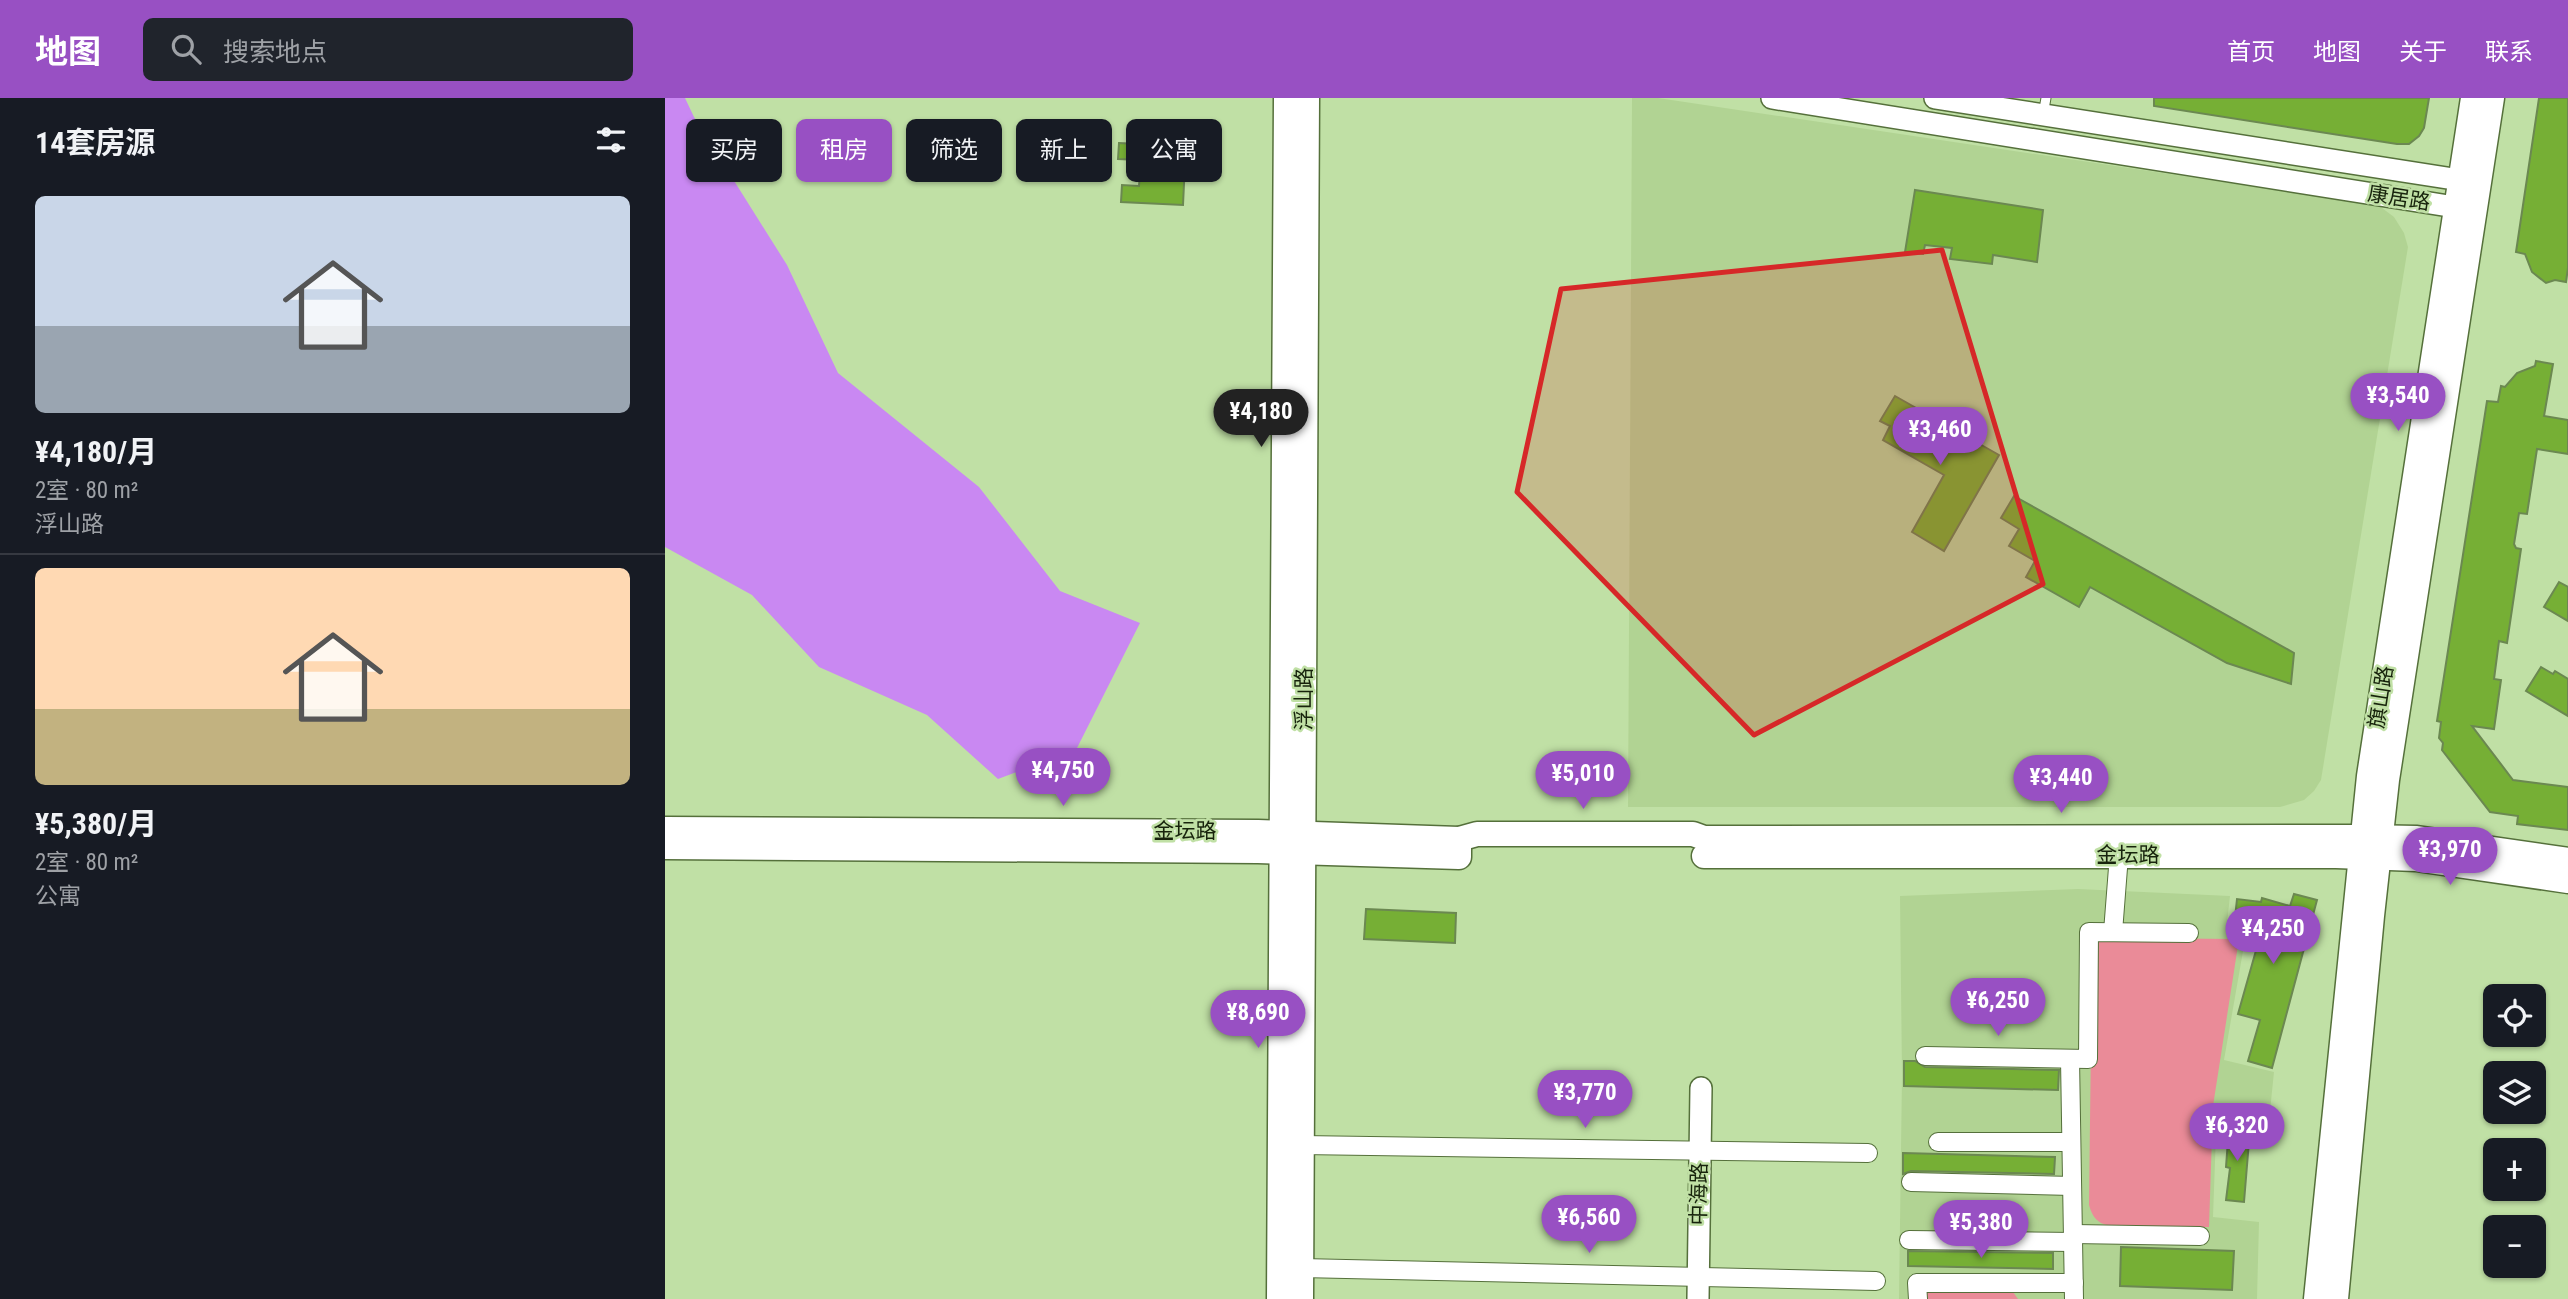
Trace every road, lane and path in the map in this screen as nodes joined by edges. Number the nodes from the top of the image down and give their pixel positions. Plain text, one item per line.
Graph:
1 (1286, 98) edge
2 (1307, 98) edge
3 (1772, 98) edge
4 (1935, 98) edge
5 (2473, 98) edge
6 (2492, 98) edge
7 (2022, 105) edge
8 (2045, 106) edge
9 (2464, 195) junction
10 (665, 829) edge
11 (1292, 843) junction
12 (665, 847) edge
13 (1704, 847) junction
14 (2370, 847) junction
15 (2119, 855) junction
16 (2568, 860) edge
17 (2568, 881) edge
18 (2113, 932) junction
19 (2189, 933) dead end
20 (1925, 1056) dead end
21 (2070, 1059) junction
22 (1701, 1088) dead end
23 (1938, 1142) dead end
24 (2071, 1142) junction
25 (1301, 1145) junction
26 (1700, 1151) junction
27 (1868, 1153) dead end
28 (1911, 1182) dead end
29 (2072, 1186) junction
30 (2200, 1236) dead end
31 (2073, 1238) junction
32 (1909, 1240) dead end
33 (1301, 1268) junction
34 (1698, 1277) junction
35 (1876, 1281) dead end
36 (2074, 1291) edge
37 (1279, 1299) edge
38 (1301, 1299) edge
39 (1698, 1299) edge
40 (1917, 1299) edge
41 (2316, 1299) edge
42 (2336, 1299) edge

1 - 11 main road, 浮山路
2 - 11 main road, 浮山路
3 - 9 street, 康居路
4 - 7 street, 康居路
5 - 9 main road, 旗山路
6 - 9 main road, 旗山路
7 - 8 street, 康居路
8 - 9 street, 康居路
9 - 14 main road, 旗山路
10 - 11 main road, 金坛路
11 - 12 main road, 金坛路
11 - 13 main road, 金坛路
11 - 25 main road, 浮山路
11 - 37 main road, 浮山路
13 - 14 main road, 金坛路
13 - 15 main road, 金坛路
14 - 15 main road, 金坛路
14 - 16 main road, 金坛路
14 - 17 main road, 金坛路
14 - 41 main road, 旗山路
14 - 42 main road, 旗山路
15 - 18 street
18 - 19 street
18 - 21 street
20 - 21 street
21 - 24 street
22 - 26 street, 中海路
23 - 24 street
24 - 29 street
25 - 26 street
25 - 33 main road, 浮山路
26 - 27 street
26 - 34 street, 中海路
28 - 29 street
29 - 31 street
30 - 31 street
31 - 32 street
31 - 36 street
33 - 34 street
33 - 38 main road, 浮山路
34 - 35 street
34 - 39 street, 中海路
36 - 40 street

